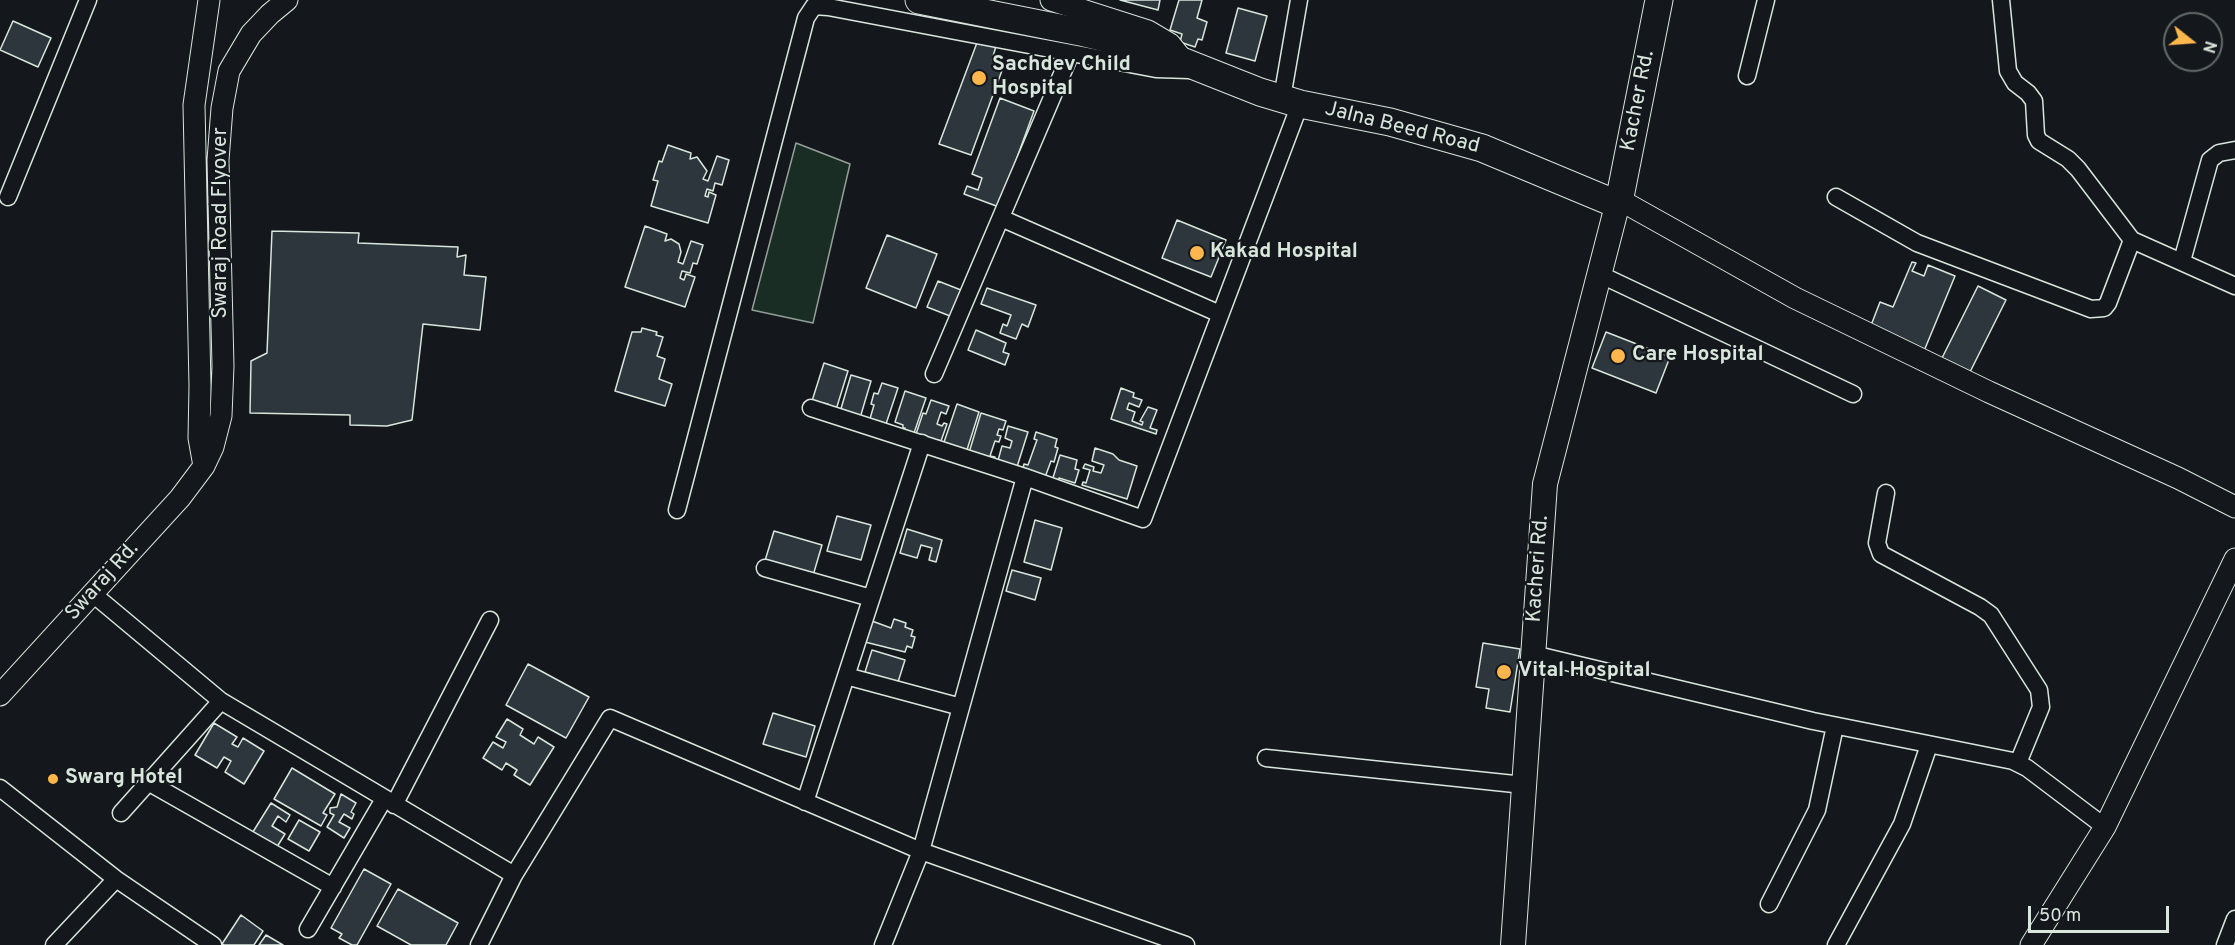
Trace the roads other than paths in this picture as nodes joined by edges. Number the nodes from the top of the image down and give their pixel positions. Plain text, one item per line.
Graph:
1 (88, 0) edge
2 (209, 0) edge
3 (287, 0) edge
4 (919, 0) edge
5 (1051, 0) edge
6 (1299, 0) edge
7 (1659, 0) edge
8 (1766, 0) edge
9 (2001, 0) edge
10 (1071, 53) junction
11 (1193, 65) junction
12 (1747, 76) dead end
13 (1291, 101) junction
14 (2235, 150) edge
15 (8, 197) dead end
16 (1836, 197) dead end
17 (1619, 201) junction
18 (1001, 218) junction
19 (2132, 240) junction
20 (2182, 261) junction
21 (1599, 274) junction
22 (2235, 286) edge
23 (1220, 314) junction
24 (934, 374) dead end
25 (1853, 394) dead end
26 (811, 408) dead end
27 (922, 443) junction
28 (204, 465) junction
29 (1024, 477) junction
30 (1886, 493) dead end
31 (2235, 507) edge
32 (677, 510) dead end
33 (2235, 559) edge
34 (765, 568) dead end
35 (93, 594) junction
36 (871, 598) junction
37 (489, 620) dead end
38 (1533, 654) junction
39 (846, 676) junction
40 (0, 695) edge
41 (220, 701) junction
42 (961, 707) junction
43 (1834, 726) junction
44 (1929, 745) junction
45 (1266, 758) dead end
46 (2018, 763) junction
47 (148, 782) junction
48 (1524, 785) junction
49 (0, 788) edge
50 (389, 802) junction
51 (805, 802) junction
52 (121, 813) dead end
53 (2105, 827) junction
54 (921, 851) junction
55 (514, 875) junction
56 (116, 879) junction
57 (333, 886) junction
58 (1769, 904) dead end
59 (2235, 920) edge
60 (308, 929) dead end
61 (54, 945) edge
62 (213, 945) edge
63 (479, 945) edge
64 (883, 945) edge
65 (1186, 945) edge
66 (1513, 945) edge
67 (1836, 945) edge
68 (2031, 945) edge
69 (2225, 945) edge

1 - 15 street
2 - 28 street
3 - 28 street, Swaraj Road Flyover
4 - 11 main road, Jalna Beed Road
5 - 11 street
6 - 13 street
7 - 17 main road, Kacher Rd.
8 - 12 street
9 - 19 street
10 - 11 street
10 - 18 street
10 - 32 street
11 - 13 main road, Jalna Beed Road
13 - 17 main road, Jalna Beed Road
13 - 23 street
14 - 20 street
16 - 19 street
17 - 21 main road, Kacheri Rd.
17 - 31 street
18 - 23 street
18 - 24 street
19 - 20 street
20 - 22 street
21 - 25 street
21 - 38 main road, Kacheri Rd.
23 - 29 street
26 - 27 street
27 - 29 street
27 - 36 street
28 - 35 street, Swaraj Rd.
29 - 42 street
30 - 46 street
33 - 53 street
34 - 36 street
35 - 40 street, Swaraj Rd.
35 - 41 street
36 - 39 street
37 - 50 street
38 - 43 street
38 - 48 main road, Kacheri Rd.
39 - 42 street
39 - 51 street
41 - 47 street
41 - 50 street
42 - 54 street
43 - 44 street
43 - 58 street
44 - 46 street
44 - 67 street
45 - 48 street
46 - 53 street
47 - 52 street
47 - 57 street
48 - 66 main road, Kacheri Rd.
49 - 56 street
50 - 55 street
50 - 57 street
51 - 54 street
51 - 55 street
53 - 68 street
54 - 64 street
54 - 65 street
55 - 63 street
56 - 61 street
56 - 62 street
57 - 60 street
59 - 69 street

